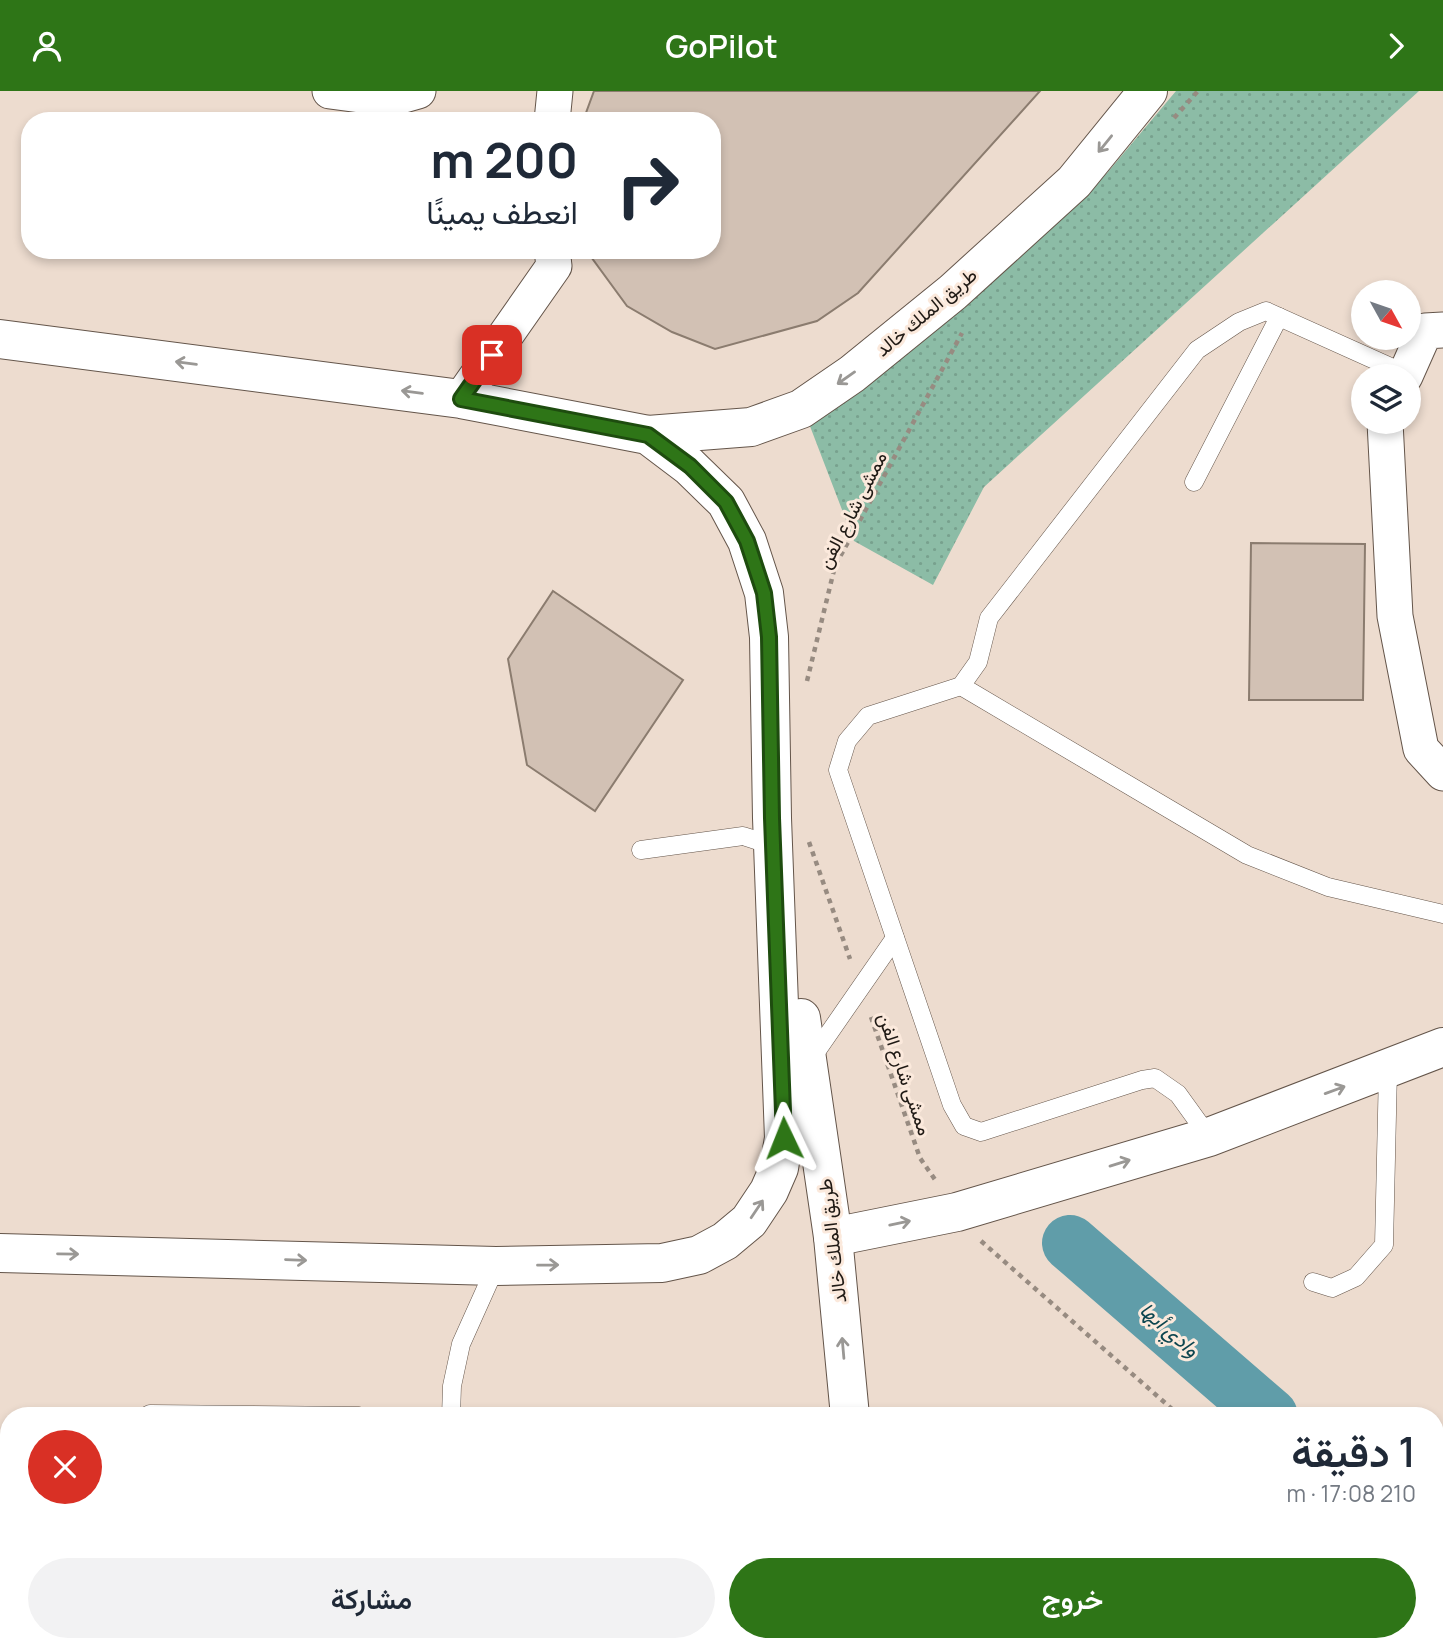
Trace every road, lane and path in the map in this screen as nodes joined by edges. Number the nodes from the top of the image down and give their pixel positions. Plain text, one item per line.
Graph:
1 (330, 91) edge
2 (418, 91) edge
3 (555, 91) edge
4 (1148, 91) edge
5 (1198, 91) edge
6 (553, 112) edge
7 (1171, 123) dead end
8 (553, 259) edge
9 (1279, 317) junction
10 (970, 325) dead end
11 (1443, 330) edge
12 (0, 339) edge
13 (1381, 364) edge
14 (1410, 364) edge
15 (461, 399) junction
16 (1386, 434) edge
17 (648, 435) junction
18 (1194, 482) dead end
19 (806, 682) dead end
20 (961, 686) junction
21 (1443, 773) edge
22 (784, 831) junction
23 (641, 850) dead end
24 (1443, 914) edge
25 (895, 938) junction
26 (860, 988) junction
27 (1443, 1047) edge
28 (808, 1064) junction
29 (1388, 1070) junction
30 (1209, 1137) junction
31 (920, 1158) dead end
32 (834, 1237) junction
33 (980, 1240) dead end
34 (0, 1253) edge
35 (496, 1266) junction
36 (1313, 1282) dead end
37 (451, 1407) edge
38 (849, 1407) edge
39 (1170, 1407) edge

1 - 2 street
3 - 6 street
4 -> 17 street, طريق الملك خالد
5 - 7 path
8 - 15 street
9 - 13 lane
9 - 18 lane
9 - 20 lane
10 - 19 path, ممشى شارع الفن
11 - 14 street
15 -> 12 street
15 - 17 street
16 - 21 street
17 - 22 street
20 - 24 lane
20 - 25 lane
22 - 23 lane
22 - 26 path, ممشى شارع الفن
22 - 28 street, طريق الملك خالد
35 -> 22 street
25 - 26 lane
25 - 30 lane
26 - 28 lane
26 - 31 path, ممشى شارع الفن
27 - 29 street
28 - 32 street, طريق الملك خالد
30 -> 29 street
29 - 36 lane
32 -> 30 street
38 -> 32 street, طريق الملك خالد
33 - 39 path
34 -> 35 street
35 - 37 lane

